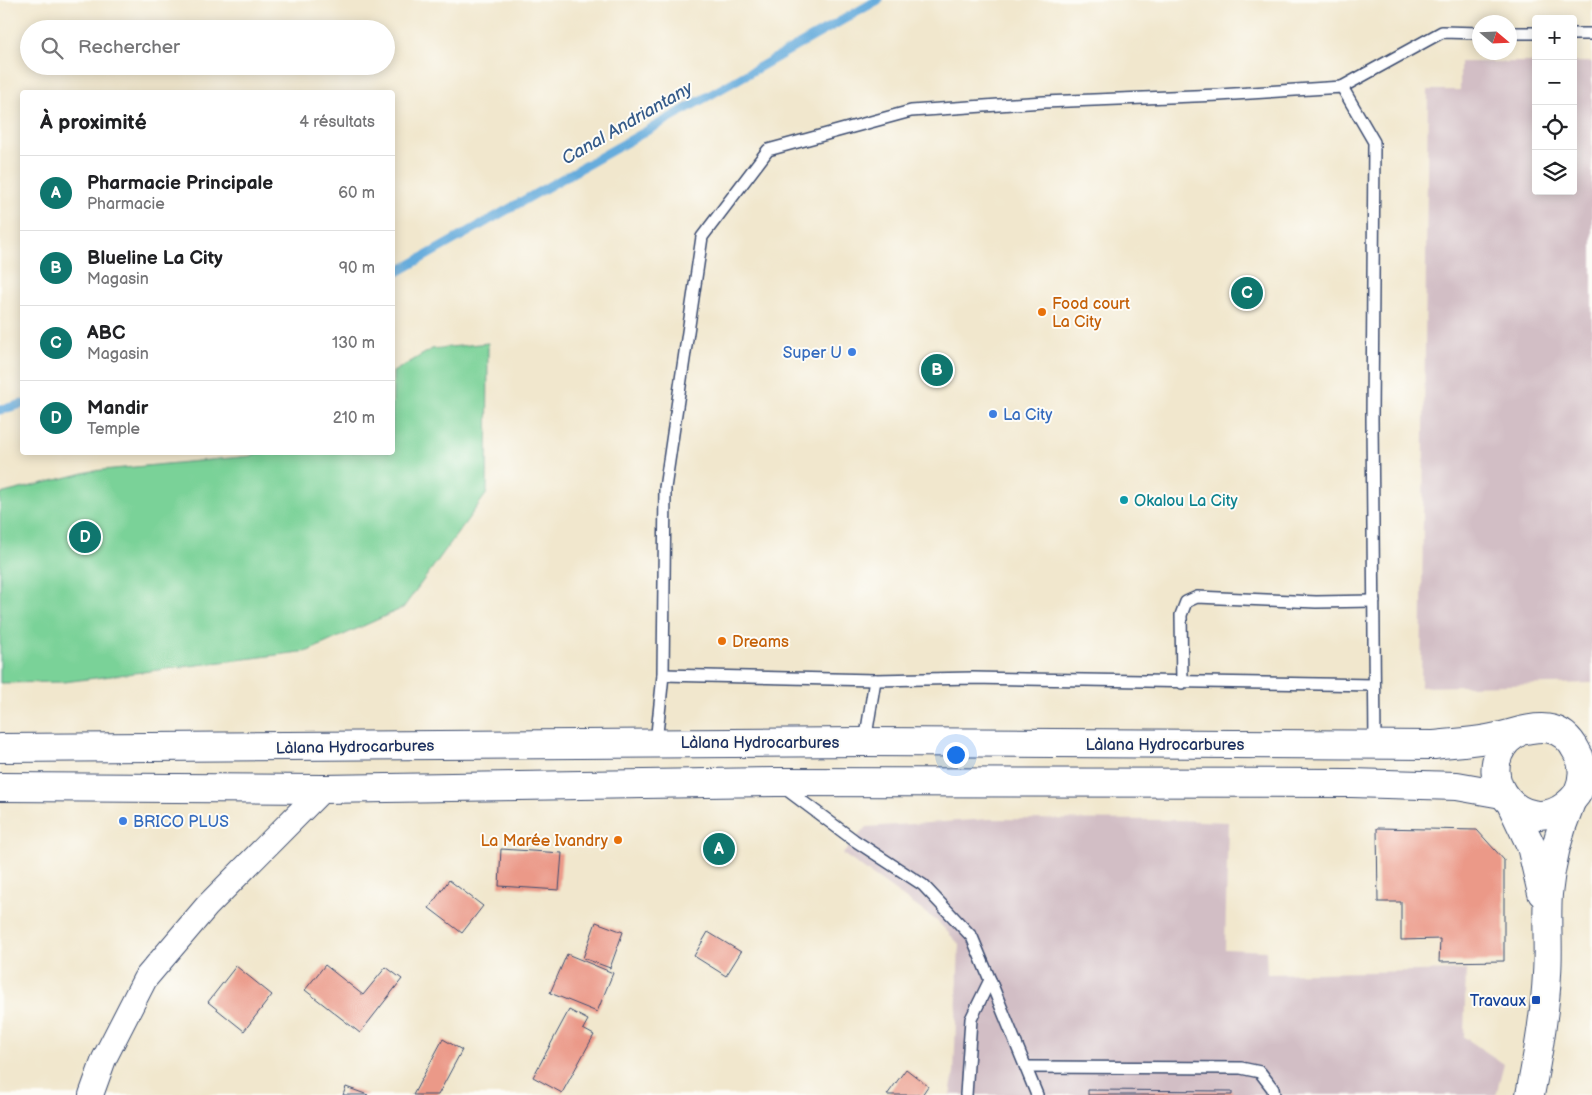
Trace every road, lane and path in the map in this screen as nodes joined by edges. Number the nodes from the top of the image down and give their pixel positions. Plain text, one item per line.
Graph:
1 (1472, 32) edge
2 (1517, 33) edge
3 (1532, 33) edge
4 (1577, 34) edge
5 (1592, 34) edge
6 (1342, 87) junction
7 (1374, 601) junction
8 (663, 675) junction
9 (875, 680) junction
10 (1182, 683) junction
11 (1374, 685) junction
12 (1518, 732) junction
13 (1564, 734) junction
14 (1592, 736) edge
15 (865, 742) junction
16 (656, 743) junction
17 (1374, 745) junction
18 (0, 748) edge
19 (776, 782) junction
20 (0, 787) edge
21 (323, 789) junction
22 (1507, 800) junction
23 (1581, 800) edge
24 (1547, 936) junction
25 (990, 980) junction
26 (1026, 1067) junction
27 (91, 1095) edge
28 (966, 1095) edge
29 (1037, 1095) edge
30 (1274, 1095) edge
31 (1530, 1095) edge

1 - 6 lane
2 - 3 lane
4 - 5 lane
6 - 7 lane
6 - 8 lane
7 - 10 lane
7 - 11 lane
8 - 9 lane
8 - 16 lane
9 - 10 lane
9 - 15 lane
10 - 11 lane
11 - 17 lane
12 - 13 main road, Làlana Hydrocarbures
12 - 17 main road, Làlana Hydrocarbures
12 - 22 main road
13 - 14 main road, Làlana Hydrocarbures
13 - 23 main road
15 - 16 main road, Làlana Hydrocarbures
15 - 17 main road, Làlana Hydrocarbures
16 - 18 main road, Làlana Hydrocarbures
19 - 21 main road
19 - 22 main road
19 - 25 lane
20 - 21 main road
21 - 27 street
22 - 23 main road
22 - 24 main road
23 - 24 main road
24 - 31 main road
25 - 26 lane
25 - 28 lane
26 - 29 lane
26 - 30 lane

